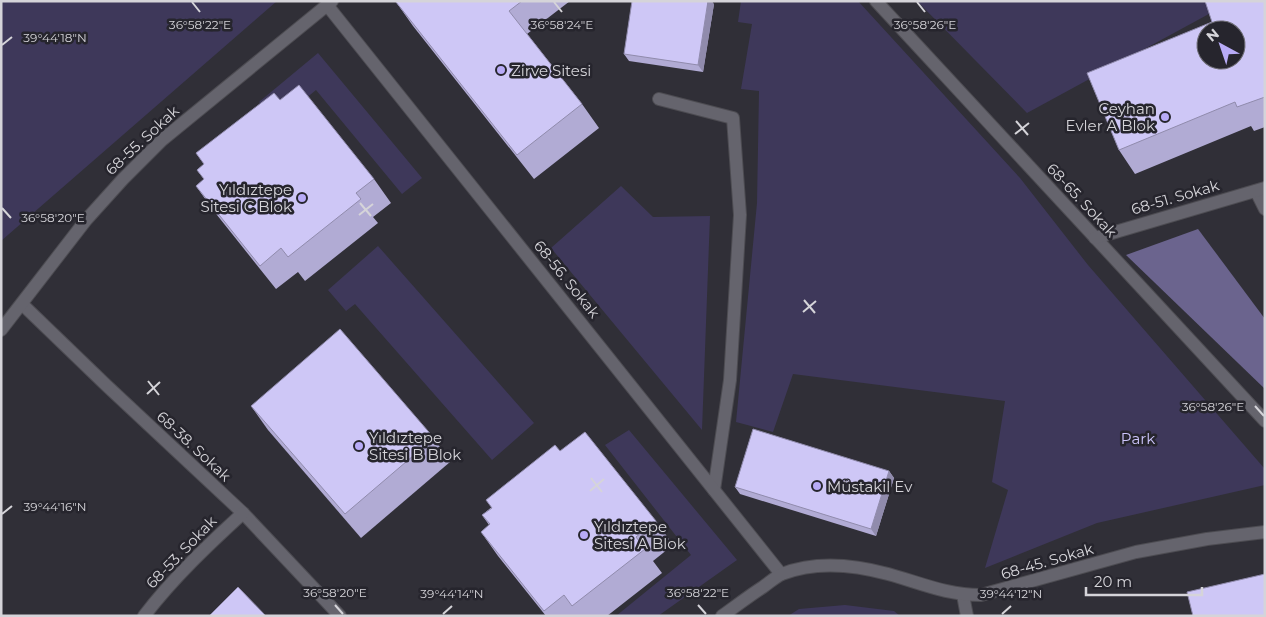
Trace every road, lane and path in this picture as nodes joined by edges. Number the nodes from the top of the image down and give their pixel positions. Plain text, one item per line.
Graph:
1 (876, 1) edge
2 (329, 3) edge
3 (658, 99) dead end
4 (1260, 189) edge
5 (1265, 209) edge
6 (1095, 238) junction
7 (22, 304) junction
8 (1, 330) edge
9 (1265, 421) edge
10 (714, 490) junction
11 (243, 513) junction
12 (1265, 532) edge
13 (781, 574) junction
14 (963, 595) junction
15 (144, 616) edge
16 (340, 616) edge
17 (722, 616) edge
18 (967, 616) edge

1 - 6 street, 68-65. Sokak
2 - 7 street, 68-55. Sokak
2 - 10 street, 68-56. Sokak
3 - 10 street
4 - 5 street
4 - 6 street, 68-51. Sokak
6 - 9 street, 68-65. Sokak
7 - 8 street, 68-55. Sokak
7 - 11 street, 68-38. Sokak
10 - 13 street, 68-56. Sokak
11 - 15 street, 68-53. Sokak
11 - 16 street, 68-38. Sokak
12 - 14 street, 68-45. Sokak
13 - 14 street, 68-45. Sokak
13 - 17 street
14 - 18 street

